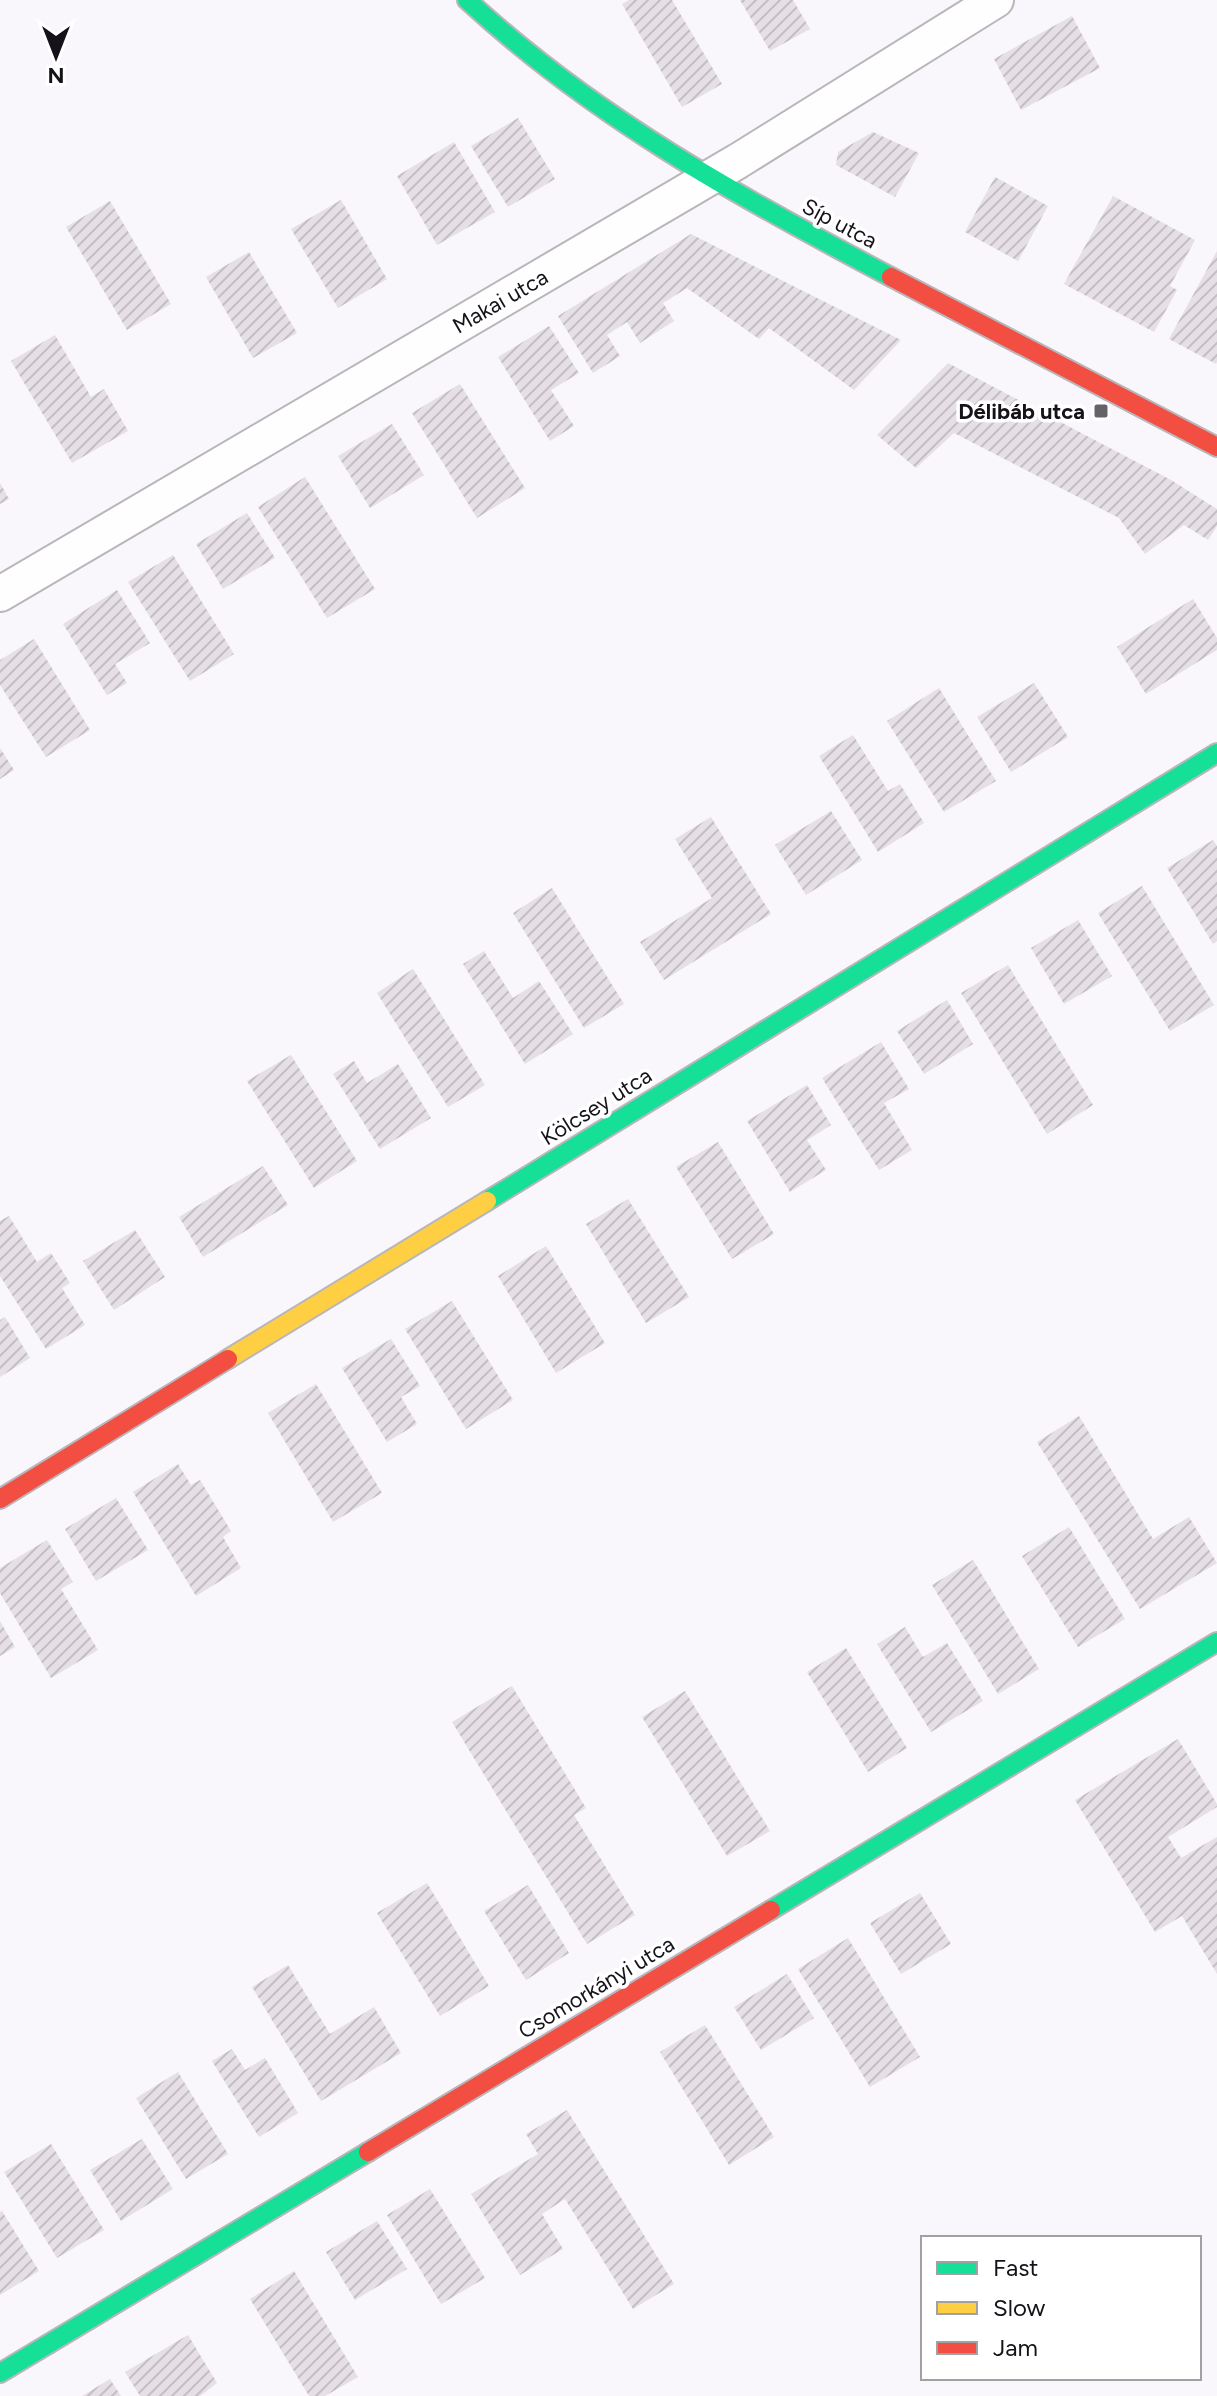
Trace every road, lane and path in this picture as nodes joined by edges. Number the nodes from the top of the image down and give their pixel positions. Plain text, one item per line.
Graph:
1 (467, 0) edge
2 (996, 0) edge
3 (706, 180) junction
4 (1217, 447) edge
5 (0, 594) edge
6 (1217, 753) edge
7 (0, 1499) edge
8 (1217, 1642) edge
9 (0, 2373) edge

1 - 3 street, Síp utca
2 - 3 street, Makai utca
3 - 4 street, Síp utca
3 - 5 street, Makai utca
6 - 7 street, Kölcsey utca
8 - 9 street, Csomorkányi utca

